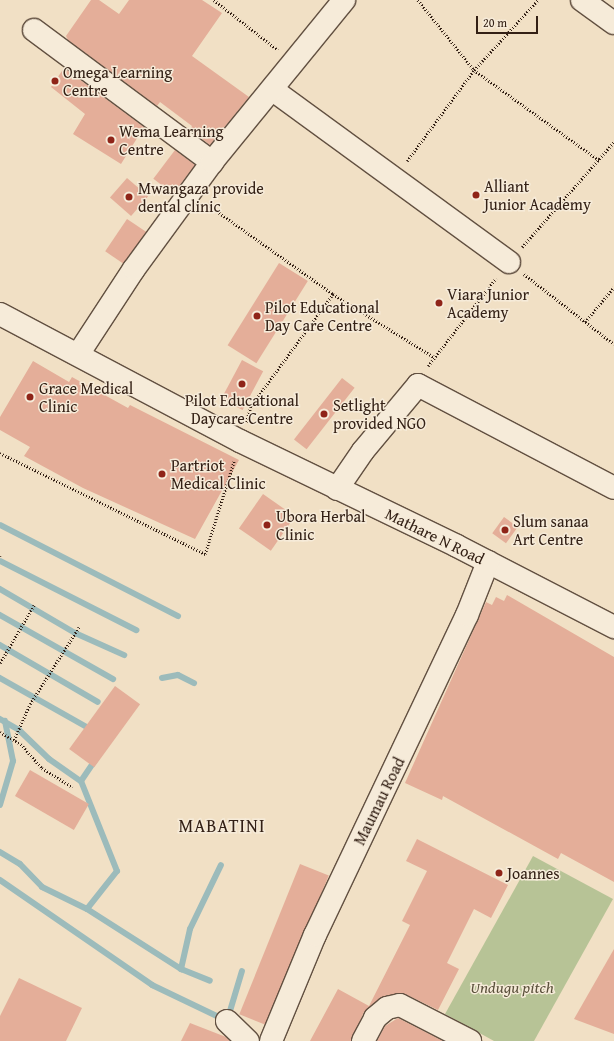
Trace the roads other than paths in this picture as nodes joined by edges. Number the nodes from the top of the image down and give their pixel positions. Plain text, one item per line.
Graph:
1 (344, 0) edge
2 (582, 0) edge
3 (614, 23) edge
4 (34, 30) dead end
5 (273, 90) junction
6 (212, 162) junction
7 (509, 262) road end
8 (0, 314) edge
9 (83, 348) junction
10 (614, 488) edge
11 (337, 489) junction
12 (488, 562) junction
13 (614, 627) edge
14 (227, 1021) dead end
15 (248, 1041) edge
16 (271, 1041) edge
17 (363, 1041) edge
18 (470, 1041) edge

1 - 5 street
2 - 3 street
4 - 6 street
5 - 6 street
5 - 7 street
6 - 9 street
8 - 9 street, Mathare N Road
9 - 11 street, Mathare N Road
10 - 11 street
11 - 12 street, Mathare N Road
12 - 13 street, Mathare N Road
12 - 16 street, Maumau Road
14 - 15 street
17 - 18 street

